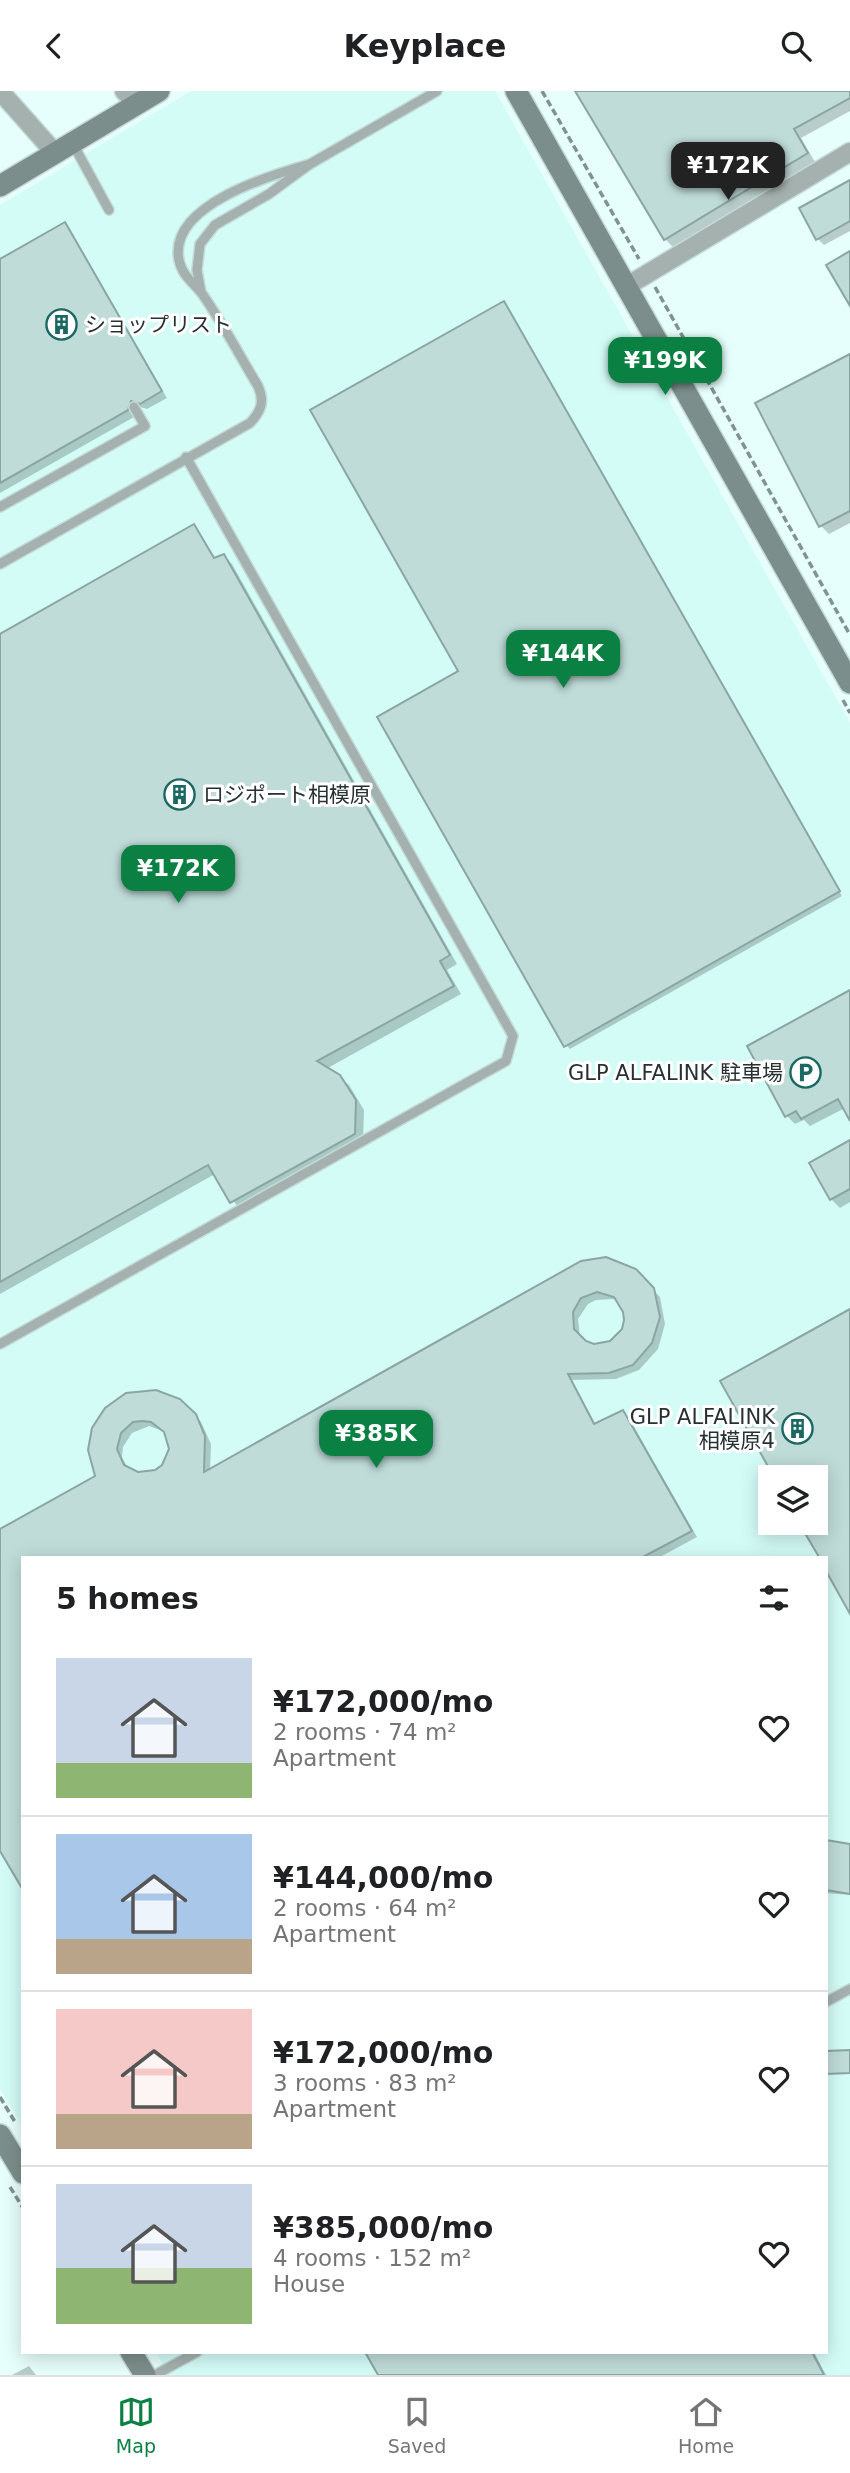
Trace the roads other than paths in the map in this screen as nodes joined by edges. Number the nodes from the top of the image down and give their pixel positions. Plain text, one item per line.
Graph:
1 (0, 91) edge
2 (159, 91) edge
3 (438, 91) edge
4 (516, 91) edge
5 (131, 98) edge
6 (63, 148) junction
7 (850, 152) edge
8 (310, 164) junction
9 (0, 186) edge
10 (109, 210) dead end
11 (627, 286) junction
12 (201, 292) junction
13 (134, 407) dead end
14 (186, 457) junction
15 (0, 507) edge
16 (0, 564) edge
17 (849, 680) edge
18 (0, 1344) edge
19 (850, 1989) edge
20 (828, 2001) edge
21 (9, 2130) edge
22 (21, 2167) edge
23 (132, 2354) edge
24 (193, 2354) edge
25 (145, 2375) edge
26 (155, 2375) edge

1 - 6 street
2 - 5 street
3 - 8 lane
4 - 11 street
5 - 6 street
6 - 9 street
6 - 10 lane
7 - 11 street
8 - 12 lane
8 - 12 lane
11 - 17 street
12 - 14 lane
13 - 15 lane
14 - 16 lane
14 - 18 lane
19 - 20 lane
21 - 22 street
23 - 25 street
24 - 26 lane

